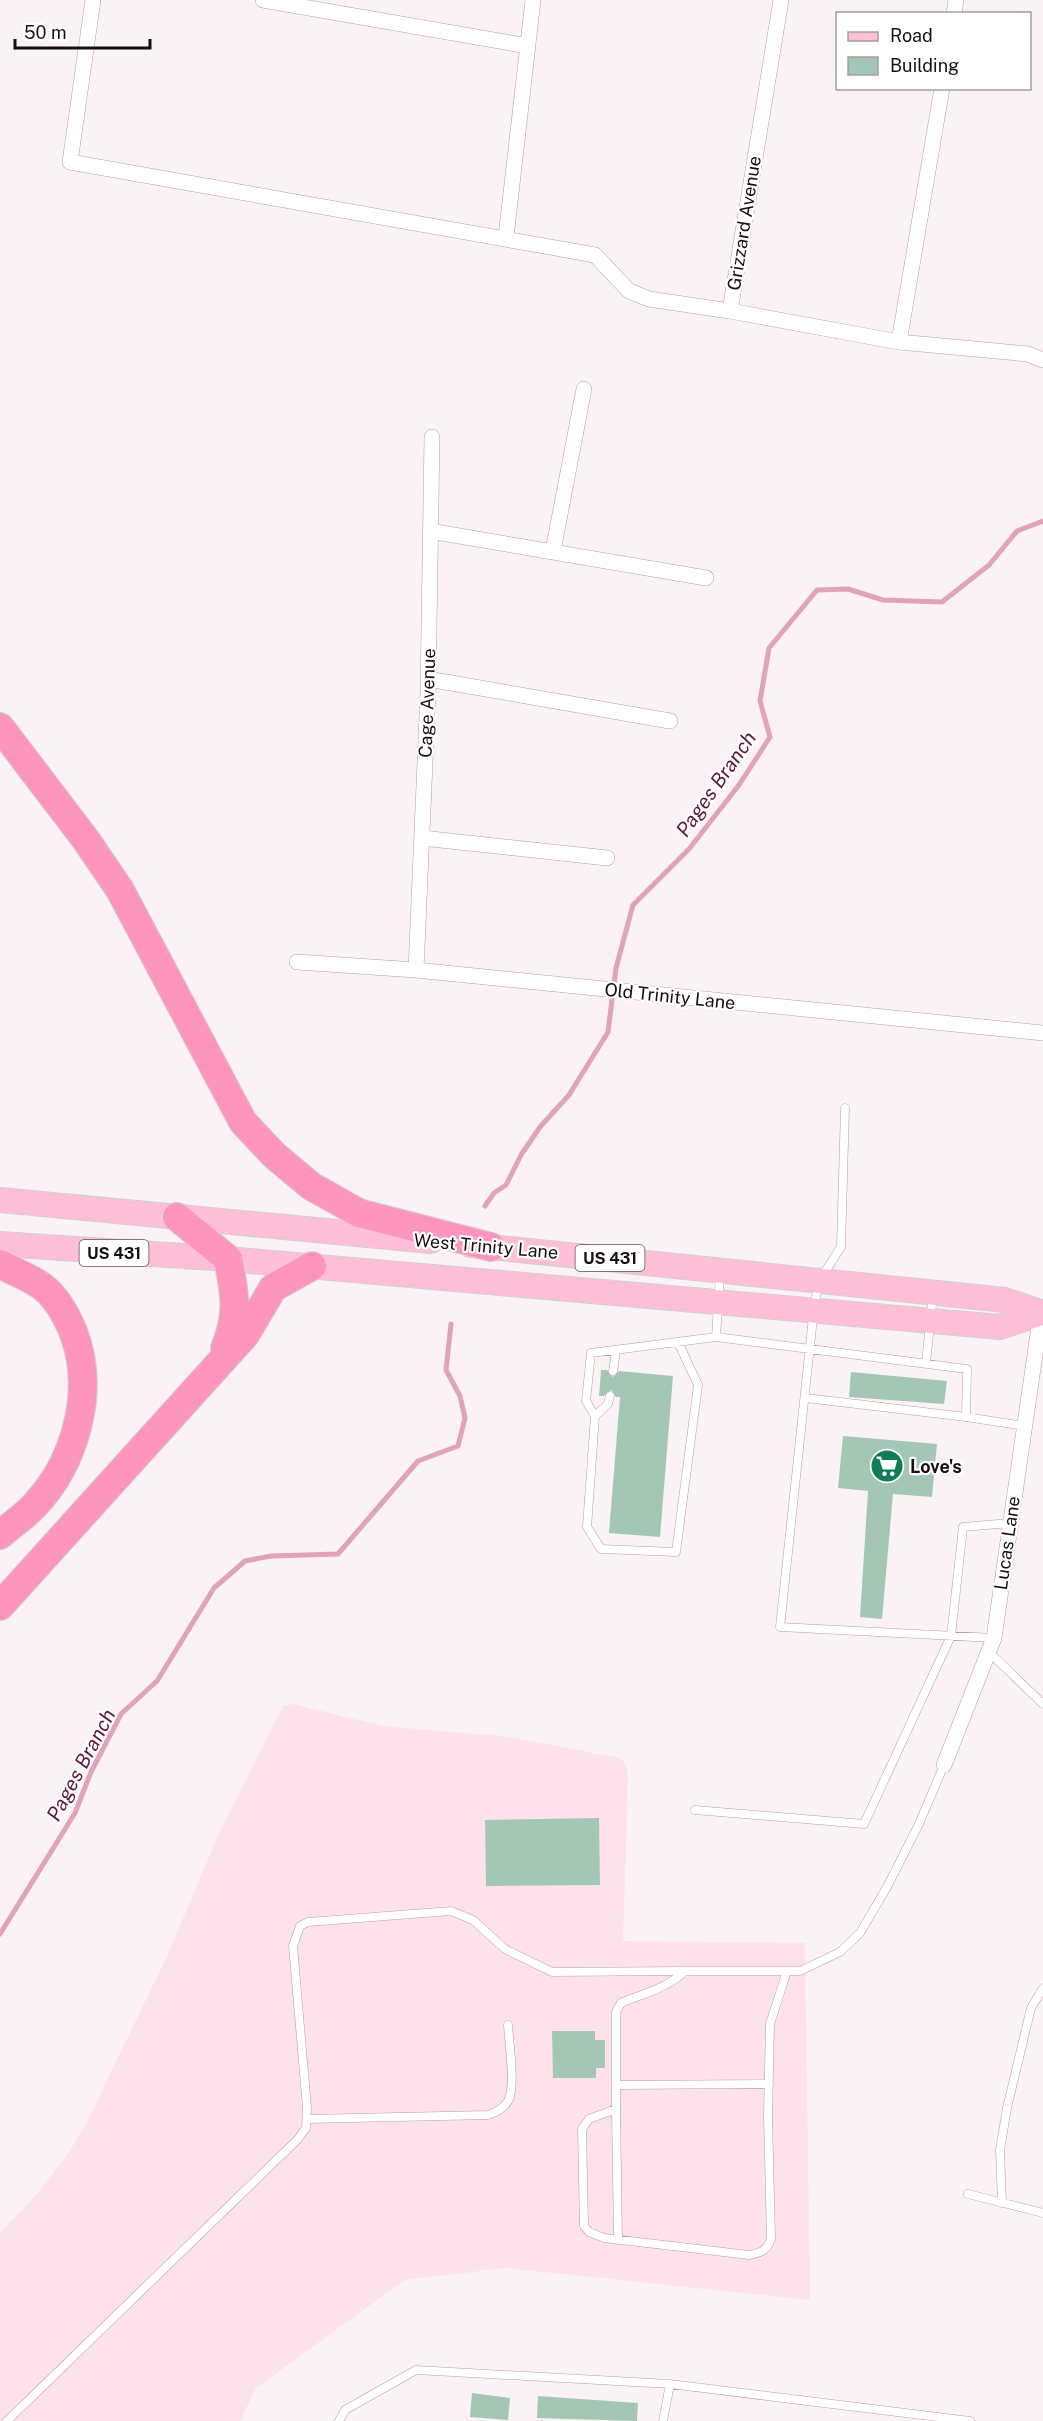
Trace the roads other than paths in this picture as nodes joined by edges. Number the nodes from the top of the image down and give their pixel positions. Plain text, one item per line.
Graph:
1 (93, 0) edge
2 (263, 0) edge
3 (533, 0) edge
4 (781, 0) edge
5 (528, 46) junction
6 (942, 90) edge
7 (506, 237) junction
8 (730, 310) junction
9 (899, 342) junction
10 (1043, 360) edge
11 (584, 389) dead end
12 (432, 436) dead end
13 (430, 531) junction
14 (553, 551) junction
15 (706, 578) dead end
16 (428, 679) junction
17 (670, 721) dead end
18 (0, 727) edge
19 (422, 838) junction
20 (607, 858) dead end
21 (297, 962) dead end
22 (416, 970) junction
23 (1043, 1033) edge
24 (845, 1108) dead end
25 (0, 1200) edge
26 (177, 1217) junction
27 (0, 1244) edge
28 (491, 1247) junction
29 (228, 1259) junction
30 (0, 1264) edge
31 (312, 1266) junction
32 (721, 1270) junction
33 (819, 1281) junction
34 (933, 1293) junction
35 (719, 1301) junction
36 (814, 1308) junction
37 (1042, 1313) edge
38 (931, 1320) junction
39 (716, 1337) junction
40 (678, 1342) junction
41 (810, 1348) junction
42 (616, 1351) junction
43 (220, 1362) junction
44 (926, 1363) junction
45 (613, 1371) dead end
46 (610, 1396) dead end
47 (806, 1398) junction
48 (595, 1416) junction
49 (966, 1417) junction
50 (1024, 1426) junction
51 (1010, 1523) junction
52 (0, 1535) edge
53 (0, 1606) edge
54 (951, 1635) junction
55 (991, 1645) junction
56 (1043, 1704) edge
57 (944, 1765) joint
58 (695, 1809) dead end
59 (685, 1971) junction
60 (787, 1971) junction
61 (1043, 1988) edge
62 (508, 2025) dead end
63 (769, 2084) junction
64 (617, 2085) junction
65 (616, 2109) junction
66 (307, 2119) junction
67 (968, 2194) dead end
68 (1002, 2203) junction
69 (1043, 2213) edge
70 (618, 2240) junction
71 (670, 2384) junction
72 (7, 2421) edge
73 (339, 2421) edge
74 (663, 2421) edge
75 (970, 2421) edge

1 - 7 street
2 - 5 street
3 - 5 street
4 - 8 street, Grizzard Avenue
5 - 7 street
6 - 9 street
7 - 8 street
8 - 9 street, Grizzard Avenue
9 - 10 street, Grizzard Avenue
11 - 14 street
12 - 13 street, Cage Avenue
13 - 14 street
13 - 16 street, Cage Avenue
14 - 15 street
16 - 17 street
16 - 19 street, Cage Avenue
18 - 28 highway
19 - 20 street
19 - 22 street, Cage Avenue
21 - 22 street, Old Trinity Lane
22 - 23 street, Old Trinity Lane
24 - 33 lane
25 - 26 main road, West Trinity Lane / US 431
26 - 28 main road, West Trinity Lane / US 431
26 - 29 highway
27 - 29 main road, West Trinity Lane / US 431
28 - 32 main road, West Trinity Lane / US 431
29 - 31 main road, West Trinity Lane / US 431
29 - 43 highway
30 - 52 highway
31 - 35 main road, West Trinity Lane / US 431
31 - 43 highway
32 - 33 main road, West Trinity Lane / US 431
32 - 35 lane
33 - 34 main road, West Trinity Lane / US 431
33 - 36 lane
34 - 37 main road, West Trinity Lane / US 431
34 - 38 lane
35 - 36 main road, West Trinity Lane / US 431
35 - 39 lane
36 - 38 main road, West Trinity Lane / US 431
36 - 41 lane
37 - 38 main road, West Trinity Lane / US 431
37 - 50 street, Lucas Lane
38 - 44 lane
39 - 40 lane
39 - 41 lane
40 - 42 lane
40 - 48 lane
41 - 44 lane
41 - 47 lane
42 - 45 lane
42 - 48 lane
43 - 53 highway
44 - 49 lane
46 - 48 lane
47 - 49 lane
47 - 54 lane
49 - 50 lane
50 - 51 street, Lucas Lane
51 - 54 lane
51 - 55 street, Lucas Lane
54 - 55 lane
54 - 58 lane
55 - 56 lane
55 - 57 street, Lucas Lane
57 - 60 lane
59 - 60 lane
59 - 64 lane
59 - 66 lane
60 - 63 lane
61 - 68 lane
62 - 66 lane
63 - 64 lane
63 - 70 lane
64 - 65 lane
65 - 70 lane
65 - 70 lane
66 - 72 lane
67 - 68 lane
68 - 69 lane
71 - 73 lane
71 - 74 lane
71 - 75 lane

